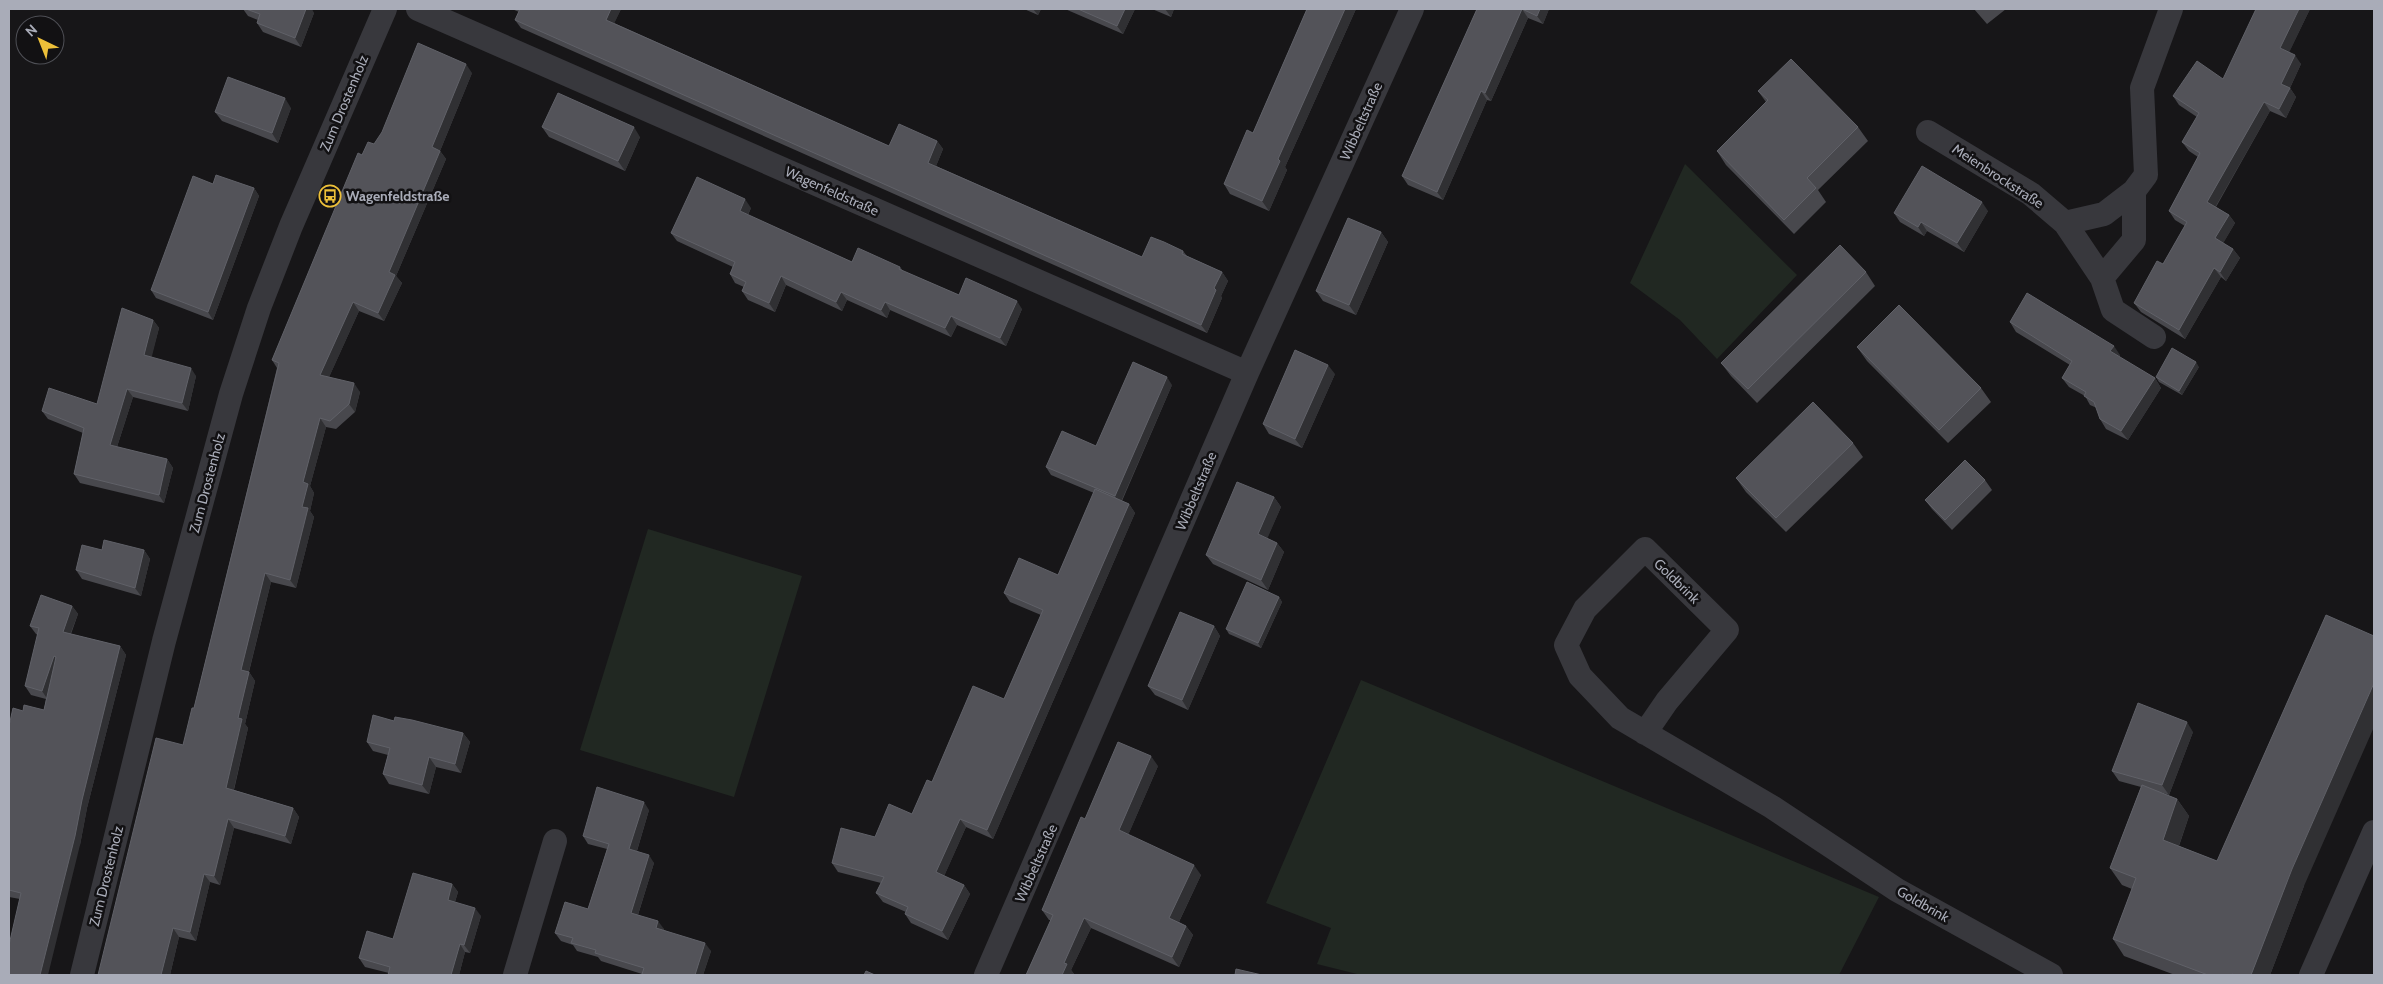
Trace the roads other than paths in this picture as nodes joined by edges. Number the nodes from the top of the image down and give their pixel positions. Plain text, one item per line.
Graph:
1 (384, 9) edge
2 (418, 9) edge
3 (1412, 9) edge
4 (2171, 9) edge
5 (1928, 132) dead end
6 (2134, 191) junction
7 (2064, 223) junction
8 (2102, 278) junction
9 (2154, 337) dead end
10 (1246, 373) junction
11 (1645, 733) junction
12 (2374, 832) edge
13 (555, 841) dead end
14 (520, 974) edge
15 (82, 975) edge
16 (986, 975) edge
17 (2051, 975) edge
18 (2312, 975) edge

1 - 15 street, Zum Drostenholz
2 - 10 street, Wagenfeldstraße
3 - 10 street, Wibbeltstraße
4 - 6 street
5 - 7 street, Meienbrockstraße
6 - 7 street
6 - 8 street
7 - 8 street, Meienbrockstraße
8 - 9 street, Meienbrockstraße
10 - 16 street, Wibbeltstraße
11 - 11 street, Goldbrink
11 - 17 street, Goldbrink
12 - 18 street
13 - 14 street

